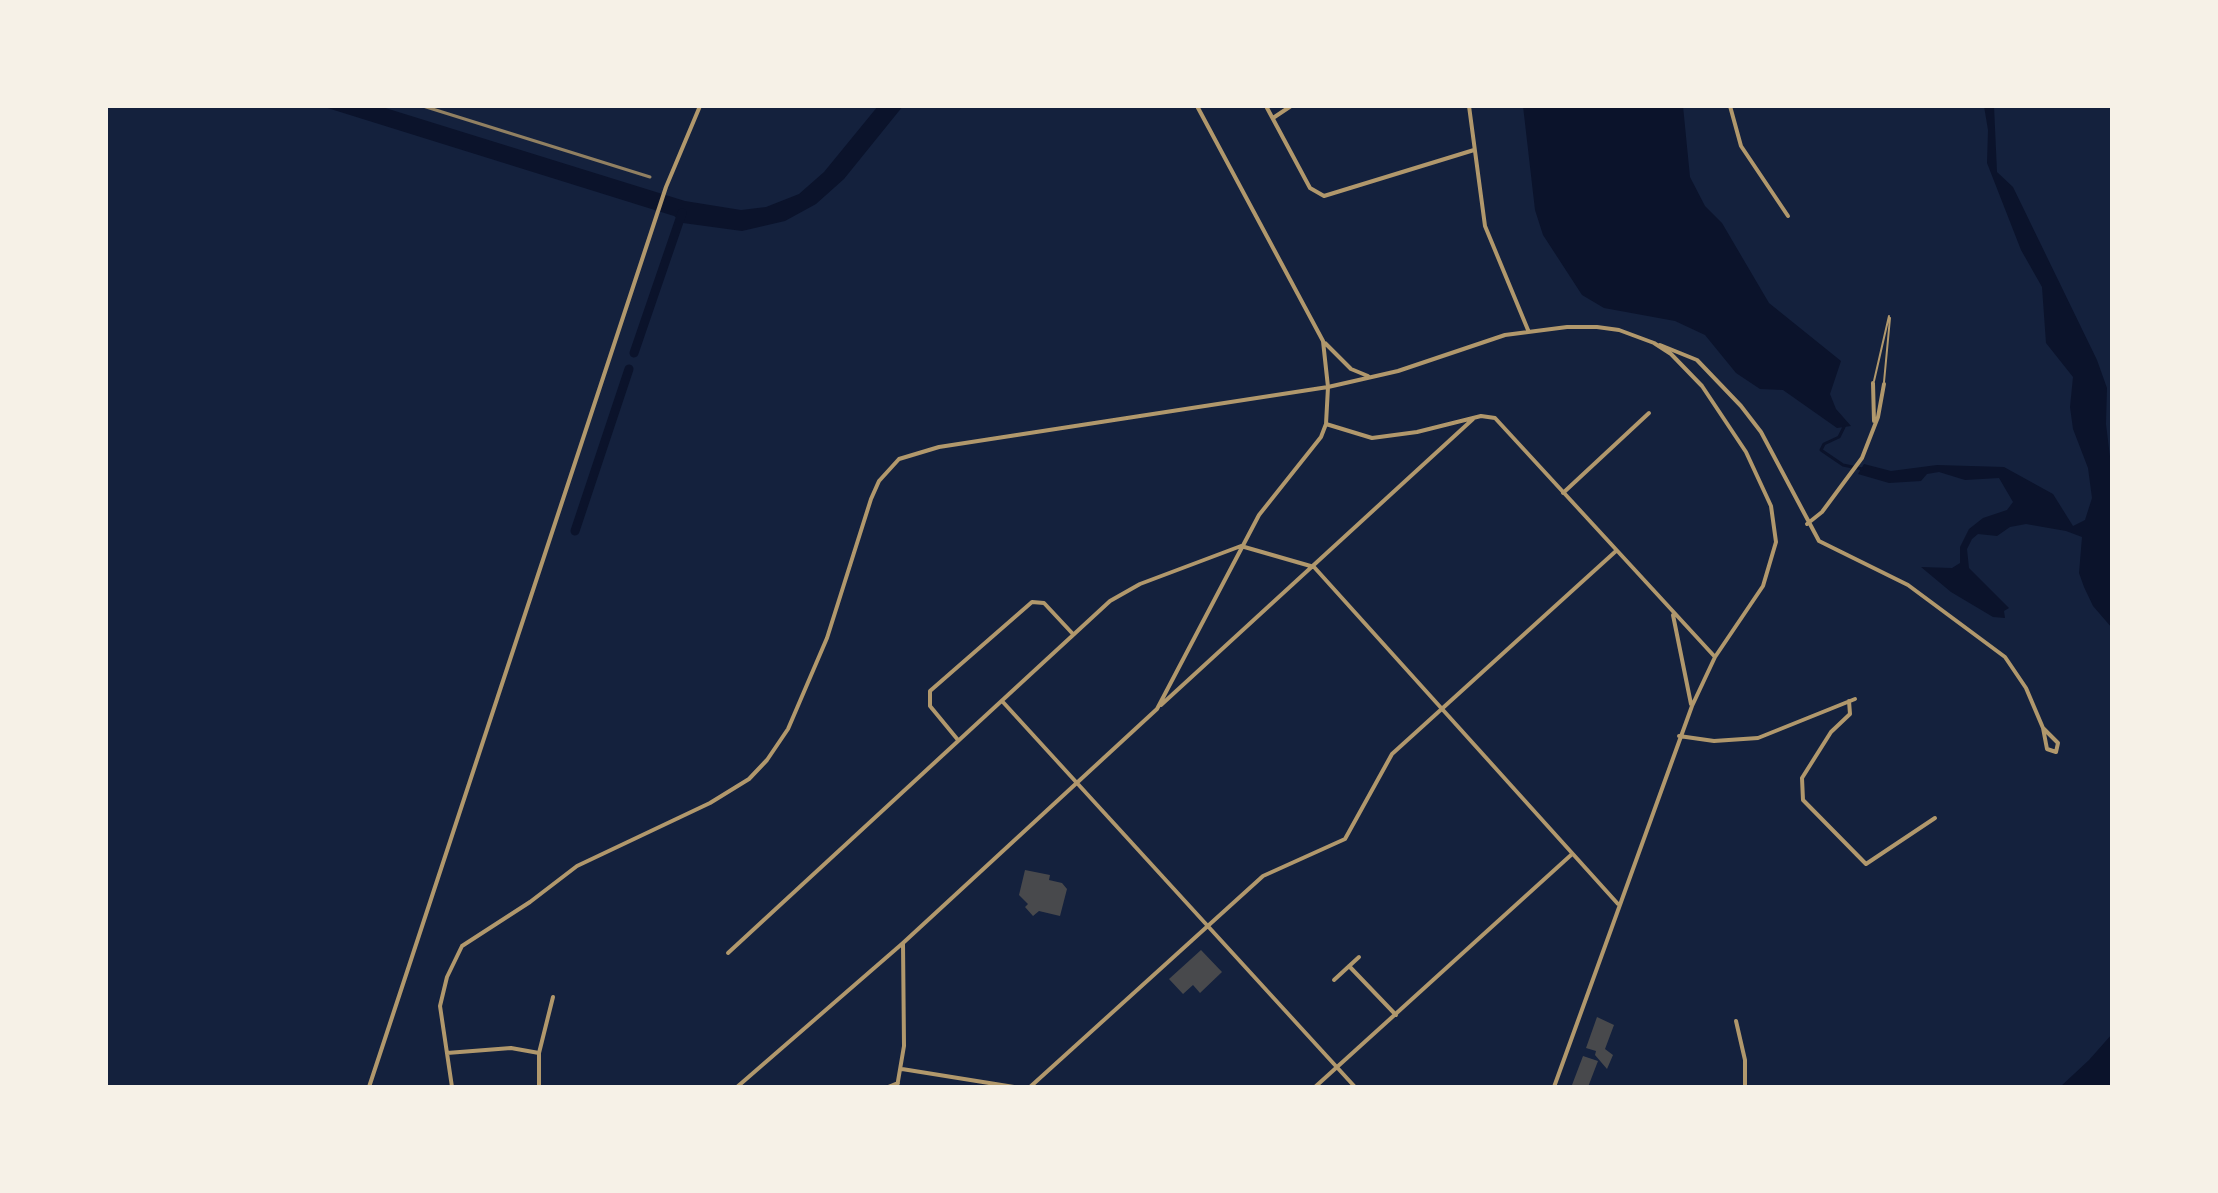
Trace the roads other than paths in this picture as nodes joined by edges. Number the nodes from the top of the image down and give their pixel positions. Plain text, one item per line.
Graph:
1 (700, 106) edge
2 (1197, 106) edge
3 (1266, 106) edge
4 (1291, 106) edge
5 (1469, 106) edge
6 (1730, 106) edge
7 (1273, 118) junction
8 (1474, 150) junction
9 (1788, 216) dead end
10 (1528, 331) junction
11 (1323, 341) junction
12 (1654, 343) junction
13 (1371, 377) junction
14 (1873, 383) joint
15 (1884, 384) joint
16 (1328, 387) junction
17 (1649, 413) dead end
18 (1474, 417) junction
19 (1874, 421) junction
20 (1326, 424) junction
21 (1563, 493) junction
22 (1807, 524) junction
23 (1241, 546) junction
24 (1616, 551) junction
25 (1314, 567) junction
26 (1673, 612) junction
27 (1072, 633) junction
28 (1715, 657) junction
29 (1002, 701) junction
30 (1692, 706) junction
31 (1443, 708) junction
32 (1157, 709) junction
33 (2043, 728) junction
34 (1679, 736) junction
35 (958, 740) junction
36 (1076, 785) junction
37 (1935, 818) dead end
38 (1571, 855) junction
39 (1618, 904) junction
40 (1207, 926) junction
41 (903, 943) junction
42 (728, 953) dead end
43 (1359, 957) dead end
44 (1349, 966) junction
45 (1334, 980) dead end
46 (553, 997) dead end
47 (1396, 1015) junction
48 (1736, 1021) dead end
49 (447, 1053) junction
50 (539, 1053) junction
51 (1337, 1068) junction
52 (902, 1069) junction
53 (898, 1085) edge
54 (369, 1087) edge
55 (452, 1087) edge
56 (539, 1087) edge
57 (737, 1087) edge
58 (888, 1087) edge
59 (1014, 1087) edge
60 (1030, 1087) edge
61 (1315, 1087) edge
62 (1355, 1087) edge
63 (1554, 1087) edge
64 (1745, 1087) edge

1 - 54 street
2 - 11 street
3 - 7 street
4 - 7 street
5 - 8 street
6 - 9 street
7 - 8 street
8 - 10 street
10 - 12 street
10 - 13 street
11 - 13 street
11 - 16 street
12 - 22 street
12 - 28 street
13 - 16 street
14 - 15 lane
14 - 19 street
15 - 19 street
16 - 20 street
16 - 49 street
17 - 21 street
18 - 20 street
18 - 21 street
18 - 25 street
19 - 22 street
20 - 23 street
21 - 24 street
22 - 33 street
23 - 25 street
23 - 27 street
23 - 32 street
24 - 26 street
24 - 31 street
25 - 31 street
25 - 32 street
26 - 28 street
26 - 30 street
27 - 29 street
27 - 35 street
28 - 30 street
29 - 35 street
29 - 36 street
30 - 34 street
31 - 38 street
31 - 40 street
32 - 36 street
33 - 33 street
34 - 37 street
34 - 39 street
35 - 42 street
36 - 40 street
36 - 41 street
38 - 39 street
38 - 47 street
39 - 63 street
40 - 51 street
40 - 60 street
41 - 52 street
41 - 57 street
43 - 44 street
44 - 45 street
44 - 47 street
46 - 50 street
47 - 51 street
48 - 64 street
49 - 50 street
49 - 55 street
50 - 56 street
51 - 61 street
51 - 62 street
52 - 53 street
52 - 59 street
53 - 58 street

